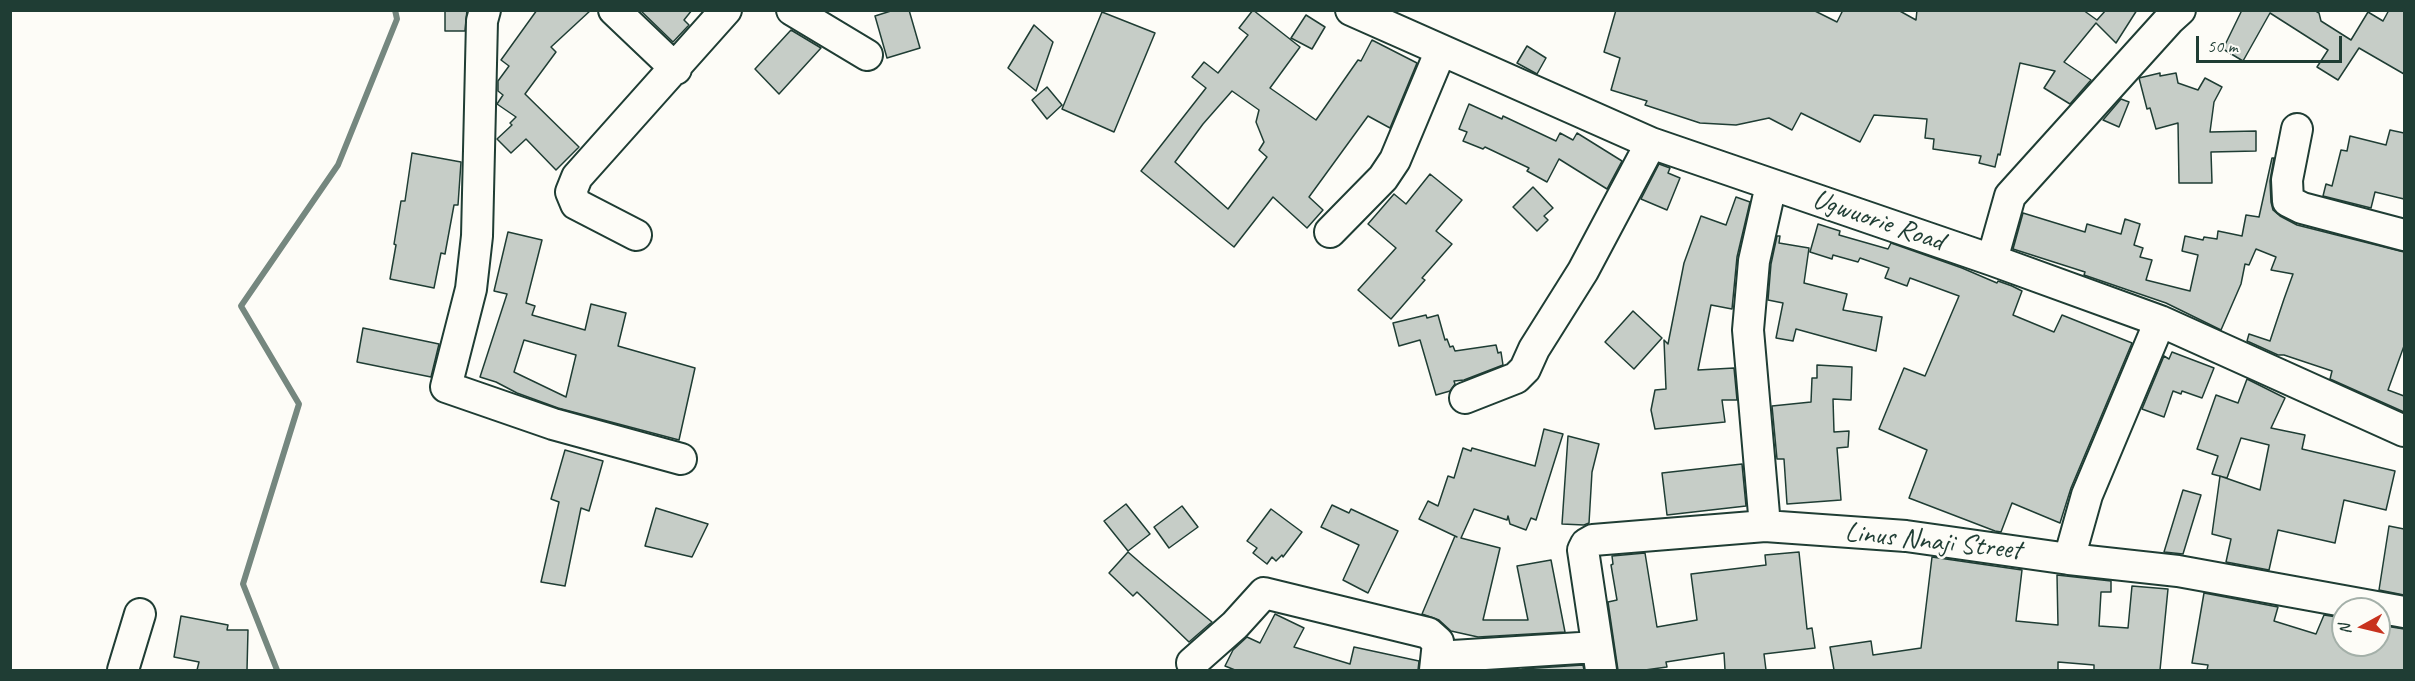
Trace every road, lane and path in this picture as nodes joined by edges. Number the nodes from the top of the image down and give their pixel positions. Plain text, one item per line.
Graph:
1 (484, 10) edge
2 (614, 10) edge
3 (726, 10) edge
4 (792, 10) edge
5 (1351, 10) edge
6 (2180, 10) edge
7 (1441, 50) junction
8 (867, 55) dead end
9 (676, 69) junction
10 (2297, 129) dead end
11 (1651, 143) junction
12 (1771, 185) junction
13 (1330, 232) dead end
14 (636, 234) dead end
15 (2404, 236) edge
16 (1992, 260) junction
17 (2160, 321) junction
18 (1465, 398) dead end
19 (2404, 431) edge
20 (681, 459) dead end
21 (1765, 526) junction
22 (2069, 559) junction
23 (2404, 612) edge
24 (140, 614) dead end
25 (1598, 659) edge
26 (1192, 663) dead end
27 (1436, 664) edge
28 (123, 670) edge

1 - 20 street
2 - 9 street
3 - 9 street
4 - 8 street
5 - 7 street, Ugwuorie Road
6 - 16 street
7 - 11 street, Ugwuorie Road
7 - 13 street
9 - 14 street
10 - 15 street
11 - 12 street, Ugwuorie Road
11 - 18 street
12 - 16 street, Ugwuorie Road
12 - 21 street
16 - 17 street, Ugwuorie Road
17 - 19 street, Ugwuorie Road
17 - 22 street
21 - 22 street, Linus Nnaji Street
21 - 25 street, Linus Nnaji Street
22 - 23 street, Linus Nnaji Street
24 - 28 street
25 - 27 street
26 - 27 street

